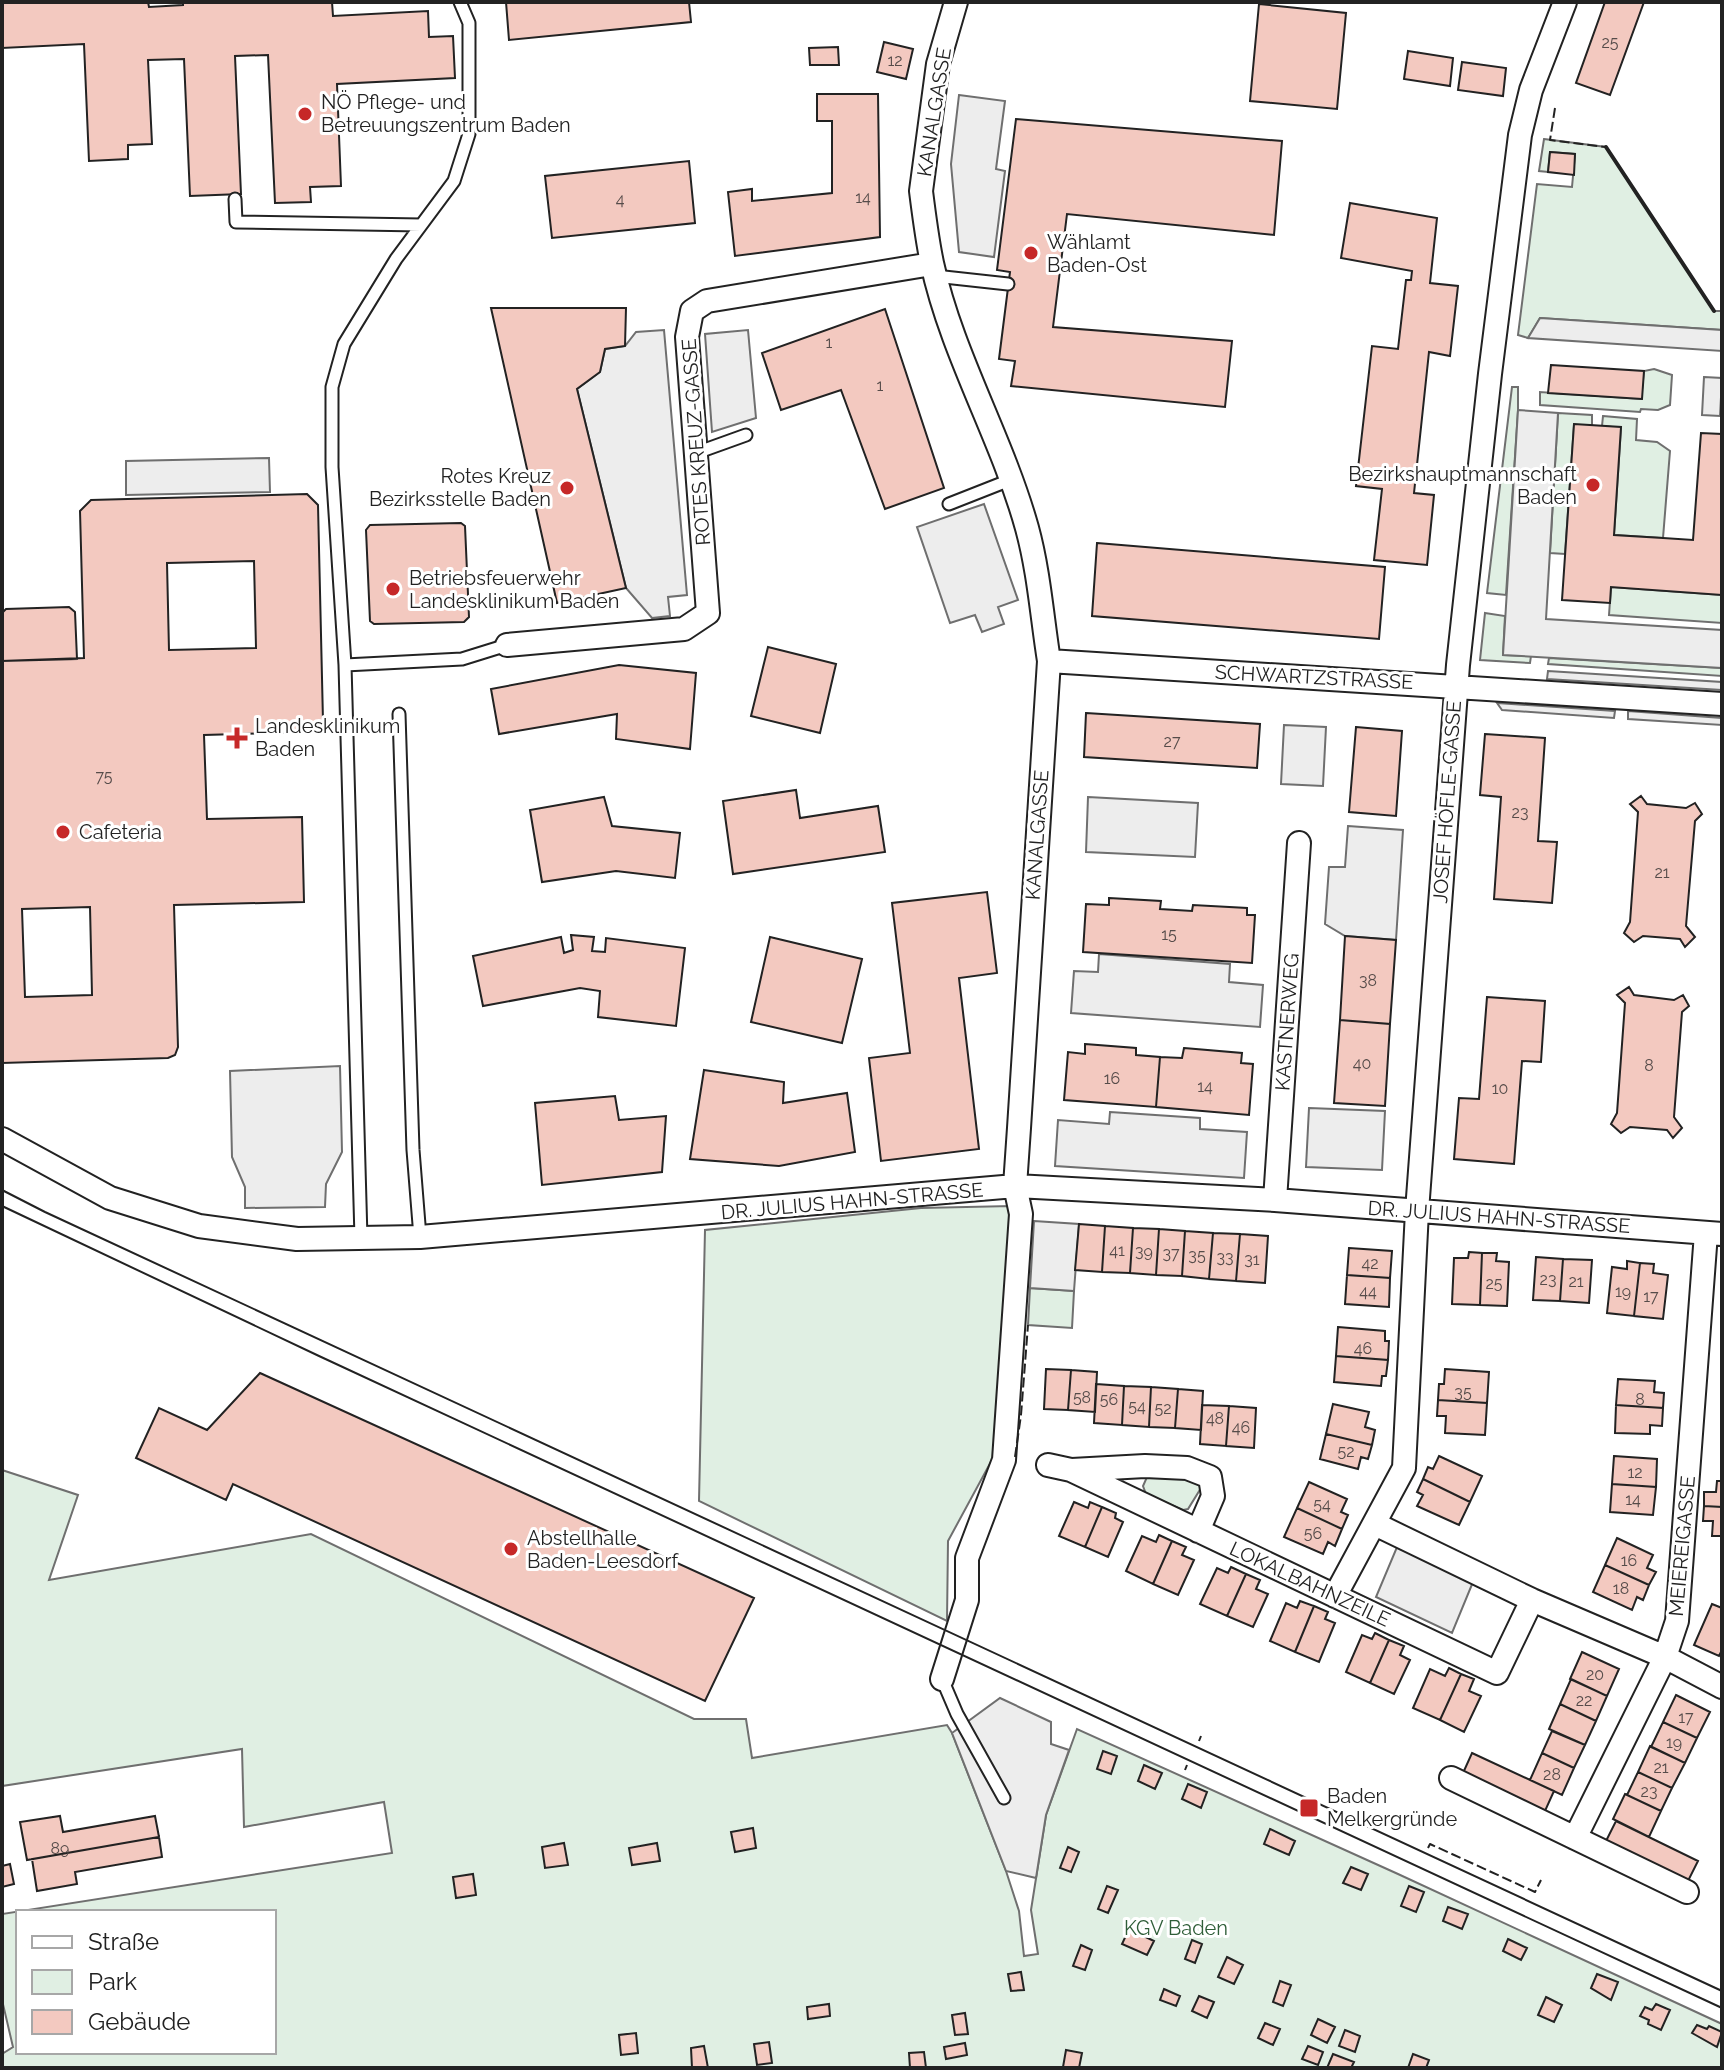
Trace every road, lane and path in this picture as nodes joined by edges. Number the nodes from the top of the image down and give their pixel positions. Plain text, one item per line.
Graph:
1 (460, 2) edge
2 (956, 2) edge
3 (1565, 2) edge
4 (235, 199) dead end
5 (421, 225) junction
6 (934, 270) junction
7 (1008, 284) dead end
8 (746, 435) dead end
9 (695, 453) junction
10 (1010, 480) junction
11 (949, 504) dead end
12 (507, 645) joint
13 (1049, 661) junction
14 (345, 665) junction
15 (1456, 685) junction
16 (1722, 704) edge
17 (399, 714) dead end
18 (1299, 843) dead end
19 (2, 1139) edge
20 (1015, 1186) junction
21 (1275, 1200) junction
22 (1417, 1211) junction
23 (1714, 1233) edge
24 (420, 1237) junction
25 (361, 1238) junction
26 (1048, 1465) dead end
27 (1071, 1470) junction
28 (1375, 1524) junction
29 (1198, 1531) junction
30 (1335, 1596) junction
31 (1532, 1600) junction
32 (1665, 1657) junction
33 (942, 1679) joint
34 (1722, 1687) edge
35 (1451, 1778) dead end
36 (1004, 1798) dead end
37 (1575, 1838) junction
38 (1687, 1892) dead end

1 - 5 lane
2 - 6 street, KANALGASSE
3 - 15 street, JOSEF HÖFLE-GASSE
4 - 5 lane
5 - 14 lane
6 - 7 lane
6 - 9 street, ROTES KREUZ-GASSE
6 - 10 street, KANALGASSE
8 - 9 lane
9 - 12 street, ROTES KREUZ-GASSE
10 - 11 lane
10 - 13 street, KANALGASSE
12 - 14 lane
13 - 15 street, SCHWARTZSTRASSE
13 - 20 street, KANALGASSE
14 - 25 lane
15 - 16 street, SCHWARTZSTRASSE
15 - 22 street, JOSEF HÖFLE-GASSE
17 - 24 lane
18 - 21 street, KASTNERWEG
19 - 25 street, DR. JULIUS HAHN-STRASSE
20 - 21 street, DR. JULIUS HAHN-STRASSE
20 - 24 street, DR. JULIUS HAHN-STRASSE
20 - 33 street, KANALGASSE
21 - 22 street, DR. JULIUS HAHN-STRASSE
22 - 23 street, DR. JULIUS HAHN-STRASSE
22 - 28 street, JOSEF HÖFLE-GASSE
23 - 32 street, MEIEREIGASSE
24 - 25 street, DR. JULIUS HAHN-STRASSE
26 - 27 street, LOKALBAHNZEILE
27 - 29 street, LOKALBAHNZEILE
27 - 29 street
28 - 30 street, JOSEF HÖFLE-GASSE
28 - 31 street
29 - 30 street, LOKALBAHNZEILE
30 - 31 street, LOKALBAHNZEILE
31 - 32 street
32 - 34 street
32 - 37 street, MEIEREIGASSE
33 - 36 lane
35 - 37 street
37 - 38 street

